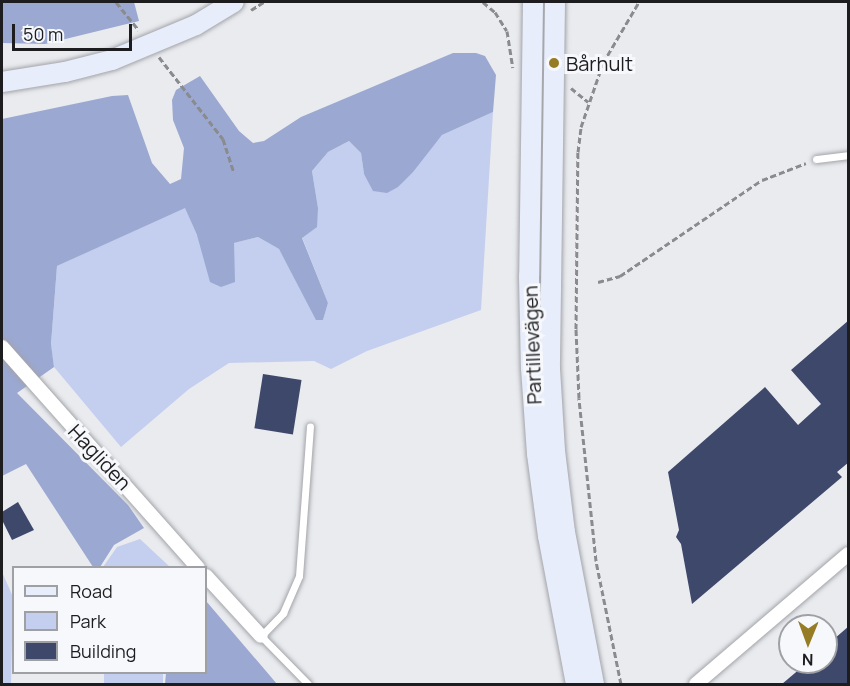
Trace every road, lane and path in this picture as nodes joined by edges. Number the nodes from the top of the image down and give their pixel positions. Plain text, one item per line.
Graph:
1 (116, 2) edge
2 (234, 2) edge
3 (483, 2) edge
4 (533, 2) edge
5 (555, 2) edge
6 (639, 2) edge
7 (151, 45) junction
8 (513, 71) dead end
9 (2, 82) edge
10 (571, 88) dead end
11 (588, 102) junction
12 (849, 155) edge
13 (816, 159) joint
14 (234, 173) dead end
15 (598, 282) dead end
16 (2, 346) edge
17 (310, 426) dead end
18 (849, 554) edge
19 (197, 566) edge
20 (207, 577) edge
21 (261, 636) junction
22 (308, 684) edge
23 (576, 684) edge
24 (594, 684) edge
25 (621, 684) edge
26 (696, 684) edge

1 - 7 path
2 - 7 street
3 - 8 path
4 - 23 street, Partillevägen
5 - 24 street, Partillevägen
6 - 11 path
7 - 9 street
7 - 14 path
10 - 11 path
11 - 25 path
12 - 13 lane
13 - 15 path
16 - 19 street, Hagliden
17 - 21 lane
18 - 26 street
20 - 21 street
21 - 22 lane

